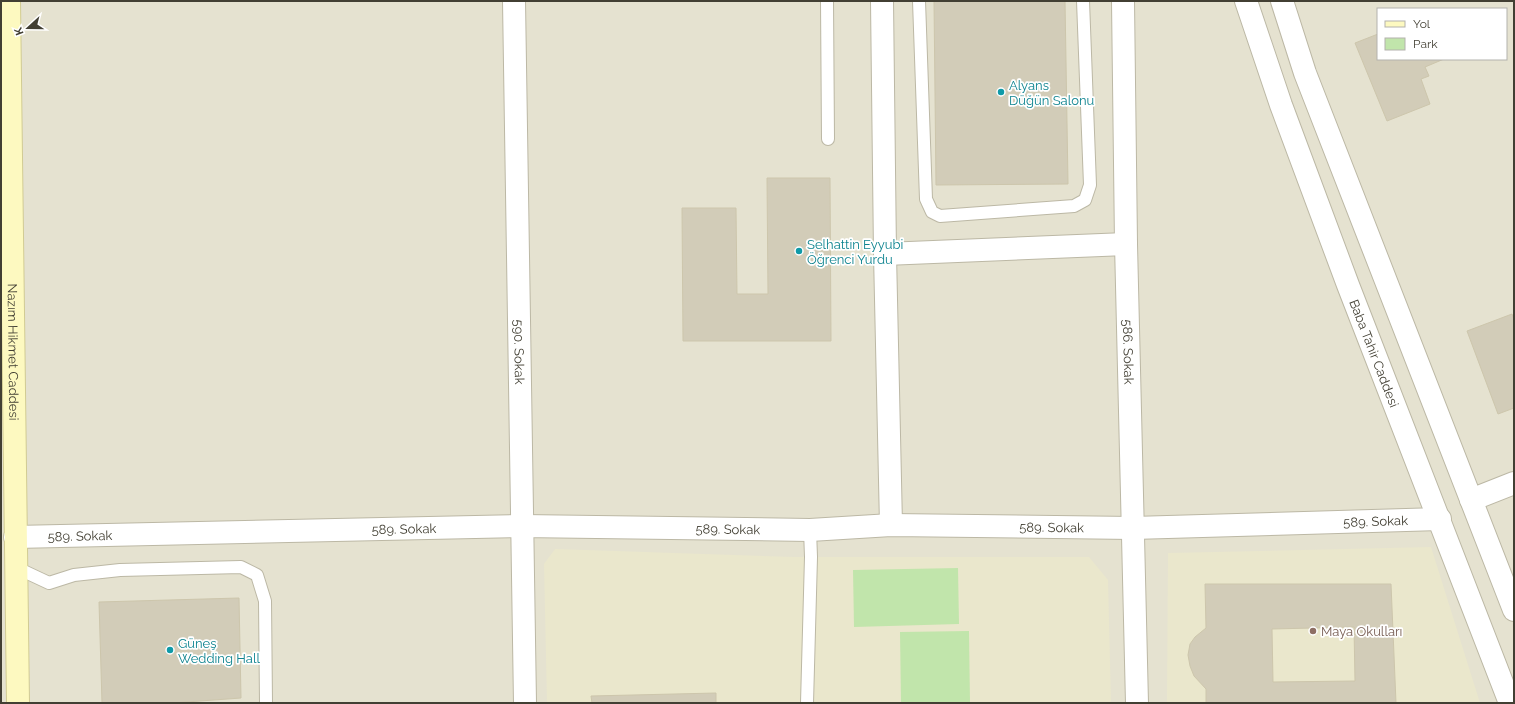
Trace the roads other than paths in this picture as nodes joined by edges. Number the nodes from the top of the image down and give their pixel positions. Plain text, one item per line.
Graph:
1 (9, 1) edge
2 (514, 1) edge
3 (827, 1) edge
4 (882, 1) edge
5 (919, 1) edge
6 (1083, 1) edge
7 (1123, 1) edge
8 (1246, 1) edge
9 (1282, 1) edge
10 (828, 139) dead end
11 (1126, 244) junction
12 (885, 254) junction
13 (1514, 483) edge
14 (1471, 500) junction
15 (1440, 519) junction
16 (891, 525) junction
17 (522, 526) junction
18 (1133, 528) junction
19 (810, 530) junction
20 (15, 537) junction
21 (16, 568) junction
22 (1514, 610) edge
23 (18, 703) edge
24 (266, 703) edge
25 (525, 703) edge
26 (807, 703) edge
27 (1137, 703) edge
28 (1510, 703) edge

1 - 20 main road, Nazım Hikmet Caddesi
2 - 17 street, 590. Sokak
3 - 10 lane
4 - 12 street
5 - 6 lane
7 - 11 street, 586. Sokak
8 - 15 street, Baba Tahir Caddesi
9 - 14 street
11 - 12 street
11 - 18 street, 586. Sokak
12 - 16 street
13 - 14 street
14 - 22 street
15 - 18 street, 589. Sokak
15 - 28 street, Baba Tahir Caddesi
16 - 18 street, 589. Sokak
16 - 19 street, 589. Sokak
17 - 19 street, 589. Sokak
17 - 20 street, 589. Sokak
17 - 25 street, 590. Sokak
18 - 27 street, 586. Sokak
19 - 26 lane
20 - 21 main road, Nazım Hikmet Caddesi
21 - 23 main road, Nazım Hikmet Caddesi
21 - 24 lane

